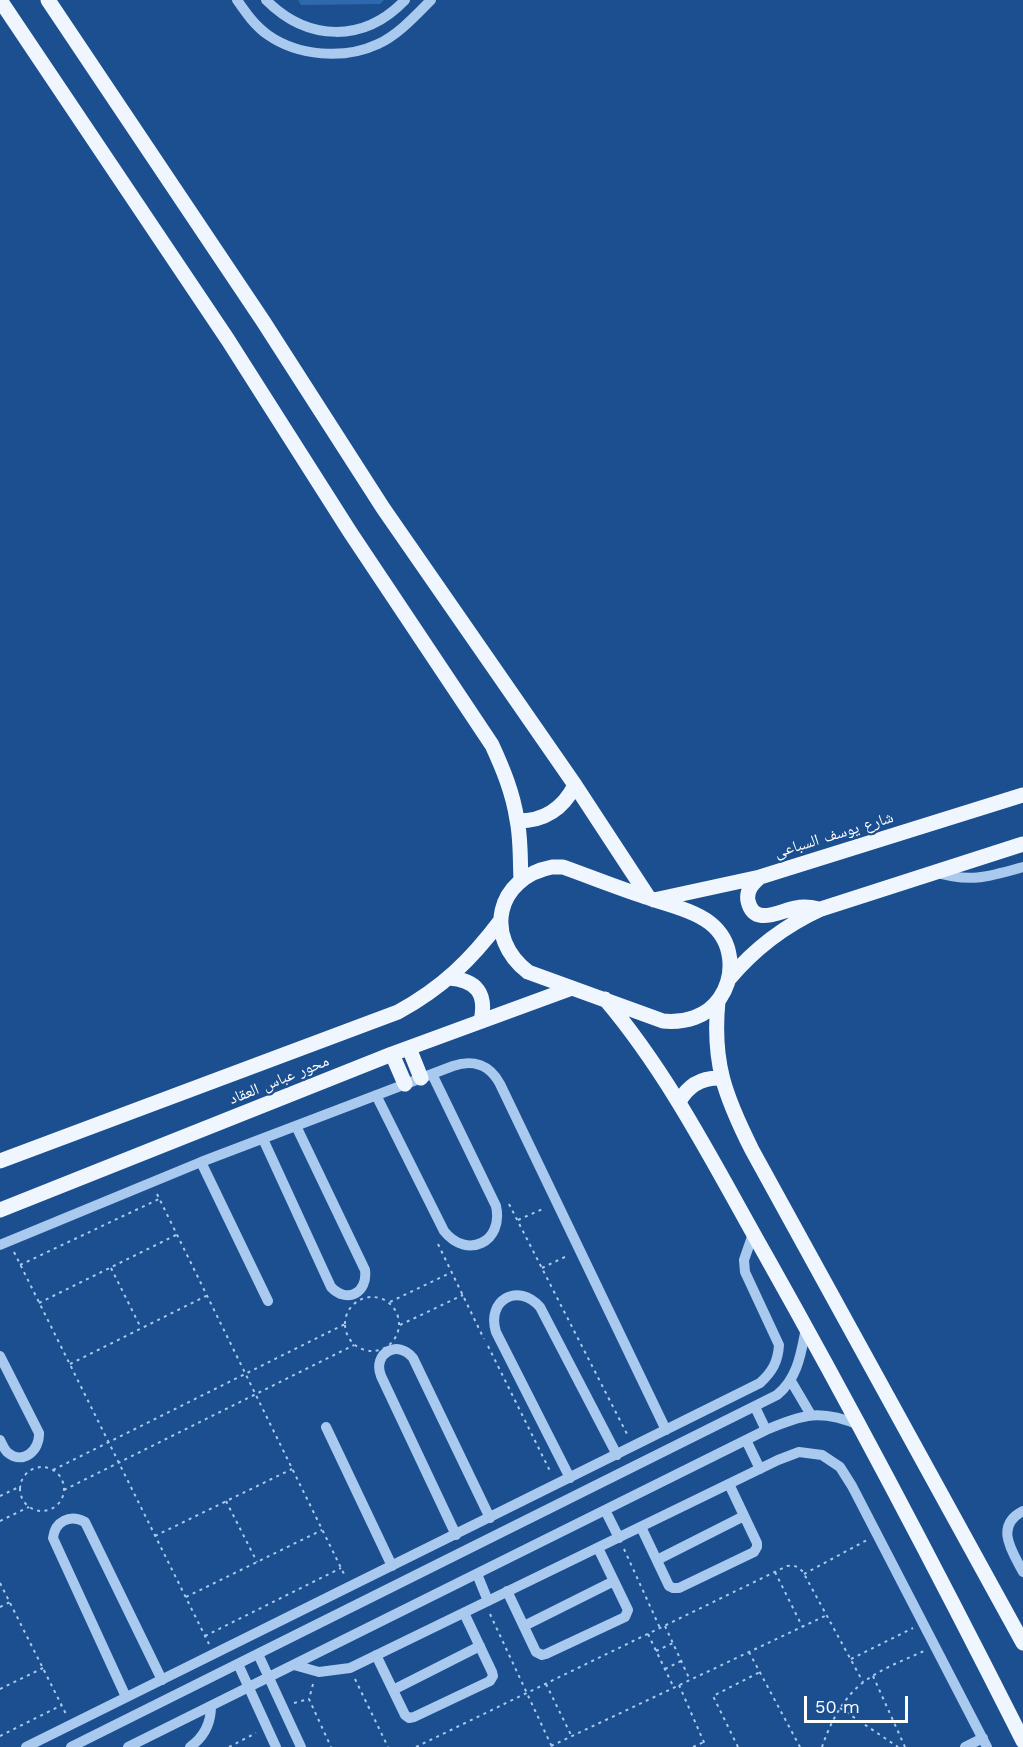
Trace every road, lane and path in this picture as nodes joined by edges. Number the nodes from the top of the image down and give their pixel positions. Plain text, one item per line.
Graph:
1 (0, 0) edge
2 (48, 0) edge
3 (237, 0) edge
4 (266, 0) edge
5 (405, 0) edge
6 (431, 0) edge
7 (575, 785) junction
8 (1023, 795) edge
9 (518, 821) junction
10 (1023, 844) edge
11 (1023, 867) edge
12 (933, 872) junction
13 (760, 877) junction
14 (521, 880) junction
15 (651, 899) junction
16 (821, 909) junction
17 (501, 920) junction
18 (450, 978) junction
19 (729, 979) junction
20 (572, 988) junction
21 (605, 999) junction
22 (718, 1001) junction
23 (481, 1021) junction
24 (409, 1048) junction
25 (392, 1054) junction
26 (426, 1076) junction
27 (722, 1078) junction
28 (405, 1084) junction
29 (376, 1095) junction
30 (679, 1102) junction
31 (296, 1126) junction
32 (262, 1139) junction
33 (0, 1161) edge
34 (201, 1162) junction
35 (151, 1182) junction
36 (159, 1199) junction
37 (507, 1201) dead end
38 (556, 1202) junction
39 (0, 1210) edge
40 (518, 1221) junction
41 (753, 1233) junction
42 (176, 1234) junction
43 (437, 1241) dead end
44 (5, 1243) edge
45 (580, 1250) junction
46 (20, 1265) junction
47 (111, 1268) junction
48 (542, 1268) junction
49 (452, 1272) junction
50 (463, 1295) junction
51 (207, 1296) junction
52 (268, 1301) dead end
53 (389, 1302) junction
54 (39, 1304) junction
55 (345, 1324) junction
56 (399, 1325) junction
57 (141, 1328) junction
58 (806, 1328) junction
59 (354, 1345) junction
60 (0, 1356) edge
61 (69, 1364) junction
62 (245, 1374) junction
63 (791, 1381) junction
64 (255, 1393) junction
65 (755, 1407) junction
66 (706, 1410) junction
67 (737, 1415) junction
68 (811, 1415) junction
69 (859, 1425) junction
70 (326, 1427) dead end
71 (666, 1430) junction
72 (766, 1430) junction
73 (0, 1440) edge
74 (746, 1440) junction
75 (108, 1443) junction
76 (633, 1446) junction
77 (617, 1455) junction
78 (118, 1462) junction
79 (292, 1469) junction
80 (760, 1469) junction
81 (53, 1470) junction
82 (570, 1478) junction
83 (556, 1484) junction
84 (729, 1484) junction
85 (21, 1486) junction
86 (64, 1490) junction
87 (0, 1496) edge
88 (226, 1501) junction
89 (28, 1507) junction
90 (605, 1510) junction
91 (1023, 1510) edge
92 (744, 1516) junction
93 (490, 1518) junction
94 (0, 1521) edge
95 (641, 1527) junction
96 (322, 1530) junction
97 (456, 1534) junction
98 (877, 1534) junction
99 (155, 1536) junction
100 (619, 1538) junction
101 (598, 1548) junction
102 (657, 1560) junction
103 (257, 1562) junction
104 (392, 1566) junction
105 (341, 1568) junction
106 (775, 1572) junction
107 (1023, 1572) edge
108 (477, 1574) junction
109 (804, 1574) junction
110 (615, 1581) junction
111 (0, 1583) edge
112 (350, 1587) junction
113 (507, 1591) junction
114 (186, 1598) junction
115 (10, 1602) junction
116 (487, 1602) junction
117 (0, 1607) edge
118 (464, 1613) junction
119 (827, 1614) junction
120 (923, 1623) junction
121 (524, 1626) junction
122 (665, 1626) junction
123 (802, 1627) junction
124 (660, 1628) junction
125 (648, 1634) junction
126 (205, 1636) junction
127 (673, 1643) junction
128 (1023, 1643) edge
129 (934, 1645) junction
130 (480, 1646) junction
131 (657, 1651) junction
132 (749, 1652) junction
133 (214, 1654) junction
134 (258, 1654) junction
135 (376, 1655) junction
136 (851, 1659) junction
137 (681, 1660) junction
138 (238, 1664) junction
139 (294, 1665) junction
140 (43, 1668) junction
141 (350, 1668) junction
142 (665, 1669) junction
143 (319, 1672) junction
144 (760, 1672) junction
145 (873, 1676) junction
146 (269, 1677) junction
147 (162, 1680) junction
148 (690, 1680) junction
149 (863, 1682) junction
150 (546, 1684) junction
151 (679, 1685) junction
152 (248, 1687) junction
153 (674, 1688) junction
154 (0, 1689) edge
155 (393, 1690) junction
156 (526, 1694) junction
157 (126, 1697) junction
158 (309, 1699) junction
159 (62, 1705) junction
160 (211, 1706) junction
161 (282, 1706) junction
162 (840, 1708) junction
163 (72, 1725) junction
164 (0, 1736) edge
165 (572, 1736) junction
166 (1023, 1741) edge
167 (428, 1742) junction
168 (704, 1742) junction
169 (985, 1743) edge
170 (26, 1747) edge
171 (71, 1747) edge
172 (128, 1747) edge
173 (190, 1747) edge
174 (276, 1747) edge
175 (302, 1747) edge
176 (331, 1747) edge
177 (388, 1747) edge
178 (417, 1747) edge
179 (430, 1747) edge
180 (551, 1747) edge
181 (693, 1747) edge
182 (706, 1747) edge
183 (738, 1747) edge
184 (800, 1747) edge
185 (822, 1747) edge
186 (898, 1747) edge
187 (905, 1747) edge
188 (965, 1747) edge

1 - 9 main road
2 - 7 main road
3 - 6 street
4 - 5 street
7 - 9 main road
7 - 15 main road
8 - 13 main road, شارع يوسف السباعى
9 - 14 main road
10 - 12 main road
11 - 12 street
12 - 16 main road
13 - 15 main road, شارع يوسف السباعى
13 - 16 main road
14 - 15 main road
14 - 17 main road
15 - 19 main road
16 - 19 main road
17 - 18 main road, محور عباس العقاد
17 - 20 main road
18 - 23 main road
18 - 33 main road, محور عباس العقاد
19 - 22 main road
20 - 21 main road
20 - 23 main road, محور عباس العقاد
21 - 22 main road
21 - 30 main road
22 - 27 main road
23 - 24 main road, محور عباس العقاد
24 - 25 main road, محور عباس العقاد
24 - 26 main road
25 - 28 main road
25 - 39 main road, محور عباس العقاد
26 - 28 street
26 - 29 street
26 - 38 street
27 - 30 main road
27 - 128 main road
28 - 29 street
29 - 31 street
30 - 41 main road
31 - 32 street
31 - 32 street
32 - 34 street
34 - 35 street
34 - 52 street
35 - 36 path
35 - 44 street
36 - 42 path
36 - 46 path
37 - 40 path
38 - 40 path
38 - 45 street
40 - 48 path
41 - 58 main road
41 - 66 street
42 - 47 path
42 - 51 path
43 - 49 path
44 - 46 path
45 - 48 path
45 - 71 street
46 - 54 path
47 - 54 path
47 - 57 path
48 - 76 path
49 - 50 path
49 - 53 path
50 - 56 path
50 - 83 path
51 - 57 path
51 - 62 path
53 - 55 path
53 - 56 path
54 - 61 path
55 - 59 path
55 - 62 path
56 - 59 path
57 - 61 path
58 - 63 street
58 - 69 main road
59 - 64 path
60 - 73 street
61 - 75 path
62 - 64 path
62 - 75 path
63 - 65 street
63 - 68 street
64 - 78 path
64 - 79 path
65 - 67 street
65 - 72 street
66 - 67 street
66 - 71 street
67 - 134 street
68 - 69 street
68 - 72 street
69 - 166 main road
70 - 104 street
71 - 76 street
72 - 74 street
74 - 80 street
74 - 90 street
75 - 78 path
75 - 81 path
76 - 77 street
77 - 82 street
77 - 82 street
78 - 86 path
78 - 99 path
79 - 88 path
79 - 96 path
80 - 84 street
80 - 98 street
81 - 85 path
81 - 86 path
82 - 83 street
83 - 93 street
84 - 92 street
84 - 95 street
85 - 87 path
85 - 89 path
86 - 89 path
88 - 99 path
88 - 103 path
89 - 94 path
90 - 100 street
90 - 108 street
91 - 107 street
92 - 102 street
92 - 102 street
93 - 97 street
93 - 97 street
95 - 100 street
95 - 102 street
96 - 103 path
96 - 105 path
97 - 104 street
98 - 109 path
98 - 120 street
99 - 114 path
100 - 101 street
100 - 124 path
101 - 110 street
101 - 113 street
103 - 114 path
104 - 112 street
105 - 112 path
105 - 126 path
106 - 109 path
106 - 122 path
106 - 123 path
108 - 116 street
108 - 139 street
109 - 119 path
110 - 121 street
110 - 121 street
111 - 115 path
112 - 133 street
113 - 116 street
113 - 121 street
114 - 126 path
115 - 117 path
115 - 140 path
116 - 118 street
116 - 156 path
118 - 130 street
118 - 135 street
119 - 123 path
119 - 136 path
120 - 129 street
120 - 136 path
122 - 124 path
122 - 127 path
123 - 132 path
124 - 125 path
125 - 131 path
125 - 150 path
126 - 133 path
127 - 131 path
127 - 137 path
129 - 145 path
129 - 169 street
130 - 155 street
130 - 155 street
131 - 142 path
132 - 144 path
132 - 148 path
133 - 147 street
134 - 138 street
134 - 146 street
135 - 141 street
135 - 155 street
136 - 149 path
137 - 142 path
137 - 148 path
138 - 152 street
138 - 171 street
139 - 143 street
139 - 146 street
140 - 154 path
140 - 159 path
141 - 143 street
141 - 177 path
142 - 153 path
143 - 158 path
144 - 183 path
144 - 184 path
145 - 149 path
145 - 187 path
146 - 152 street
146 - 161 street
147 - 157 street
147 - 157 street
148 - 151 path
149 - 162 path
150 - 156 path
150 - 165 path
151 - 153 path
151 - 168 path
152 - 160 street
152 - 174 street
153 - 165 path
156 - 167 path
156 - 180 path
157 - 163 street
158 - 161 path
158 - 176 path
159 - 163 path
159 - 164 path
160 - 172 street
160 - 173 street
161 - 175 street
162 - 185 path
162 - 186 path
163 - 170 street
165 - 180 path
167 - 178 path
167 - 179 path
168 - 181 path
168 - 182 path
169 - 188 street

